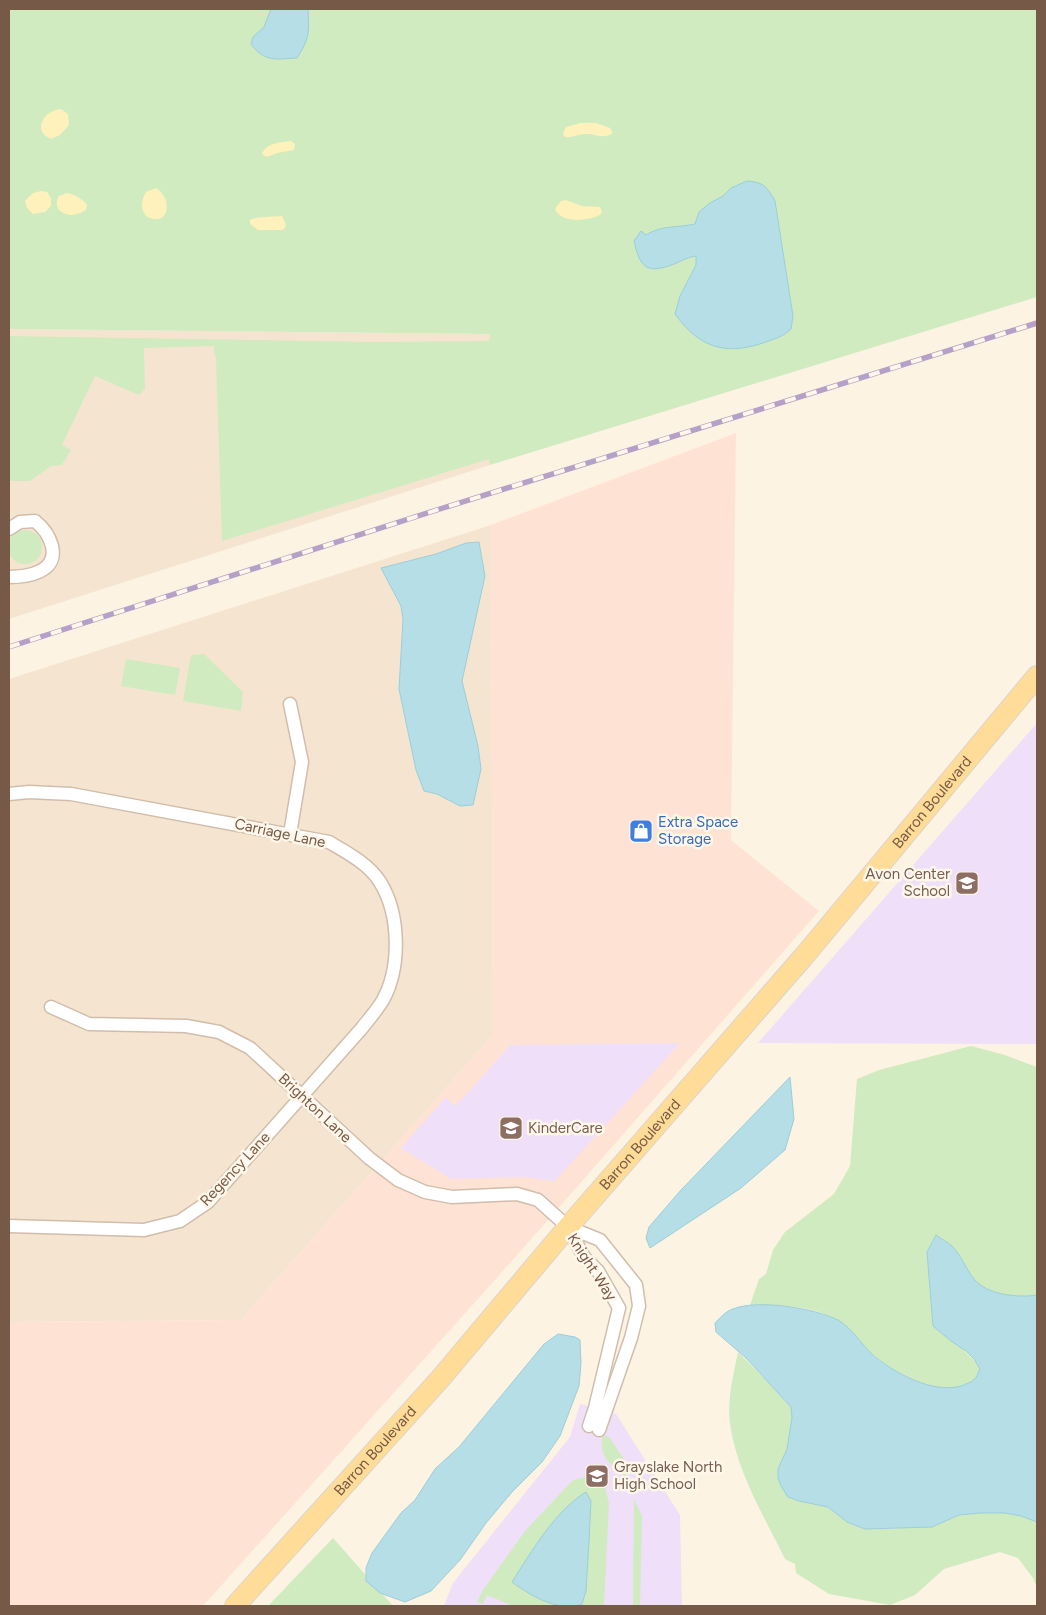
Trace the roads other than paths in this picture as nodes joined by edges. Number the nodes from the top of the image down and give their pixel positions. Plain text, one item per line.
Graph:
1 (9, 529) edge
2 (9, 577) edge
3 (1037, 676) edge
4 (290, 704) dead end
5 (9, 794) edge
6 (290, 834) junction
7 (51, 1007) dead end
8 (302, 1096) junction
9 (9, 1226) edge
10 (568, 1227) junction
11 (236, 1606) edge

1 - 2 street
3 - 10 main road, Barron Boulevard
4 - 6 street
5 - 6 street, Carriage Lane
6 - 8 street, Carriage Lane
7 - 8 street, Brighton Lane
8 - 9 street, Regency Lane
8 - 10 street, Brighton Lane
10 - 10 street, Knight Way
10 - 11 main road, Barron Boulevard

